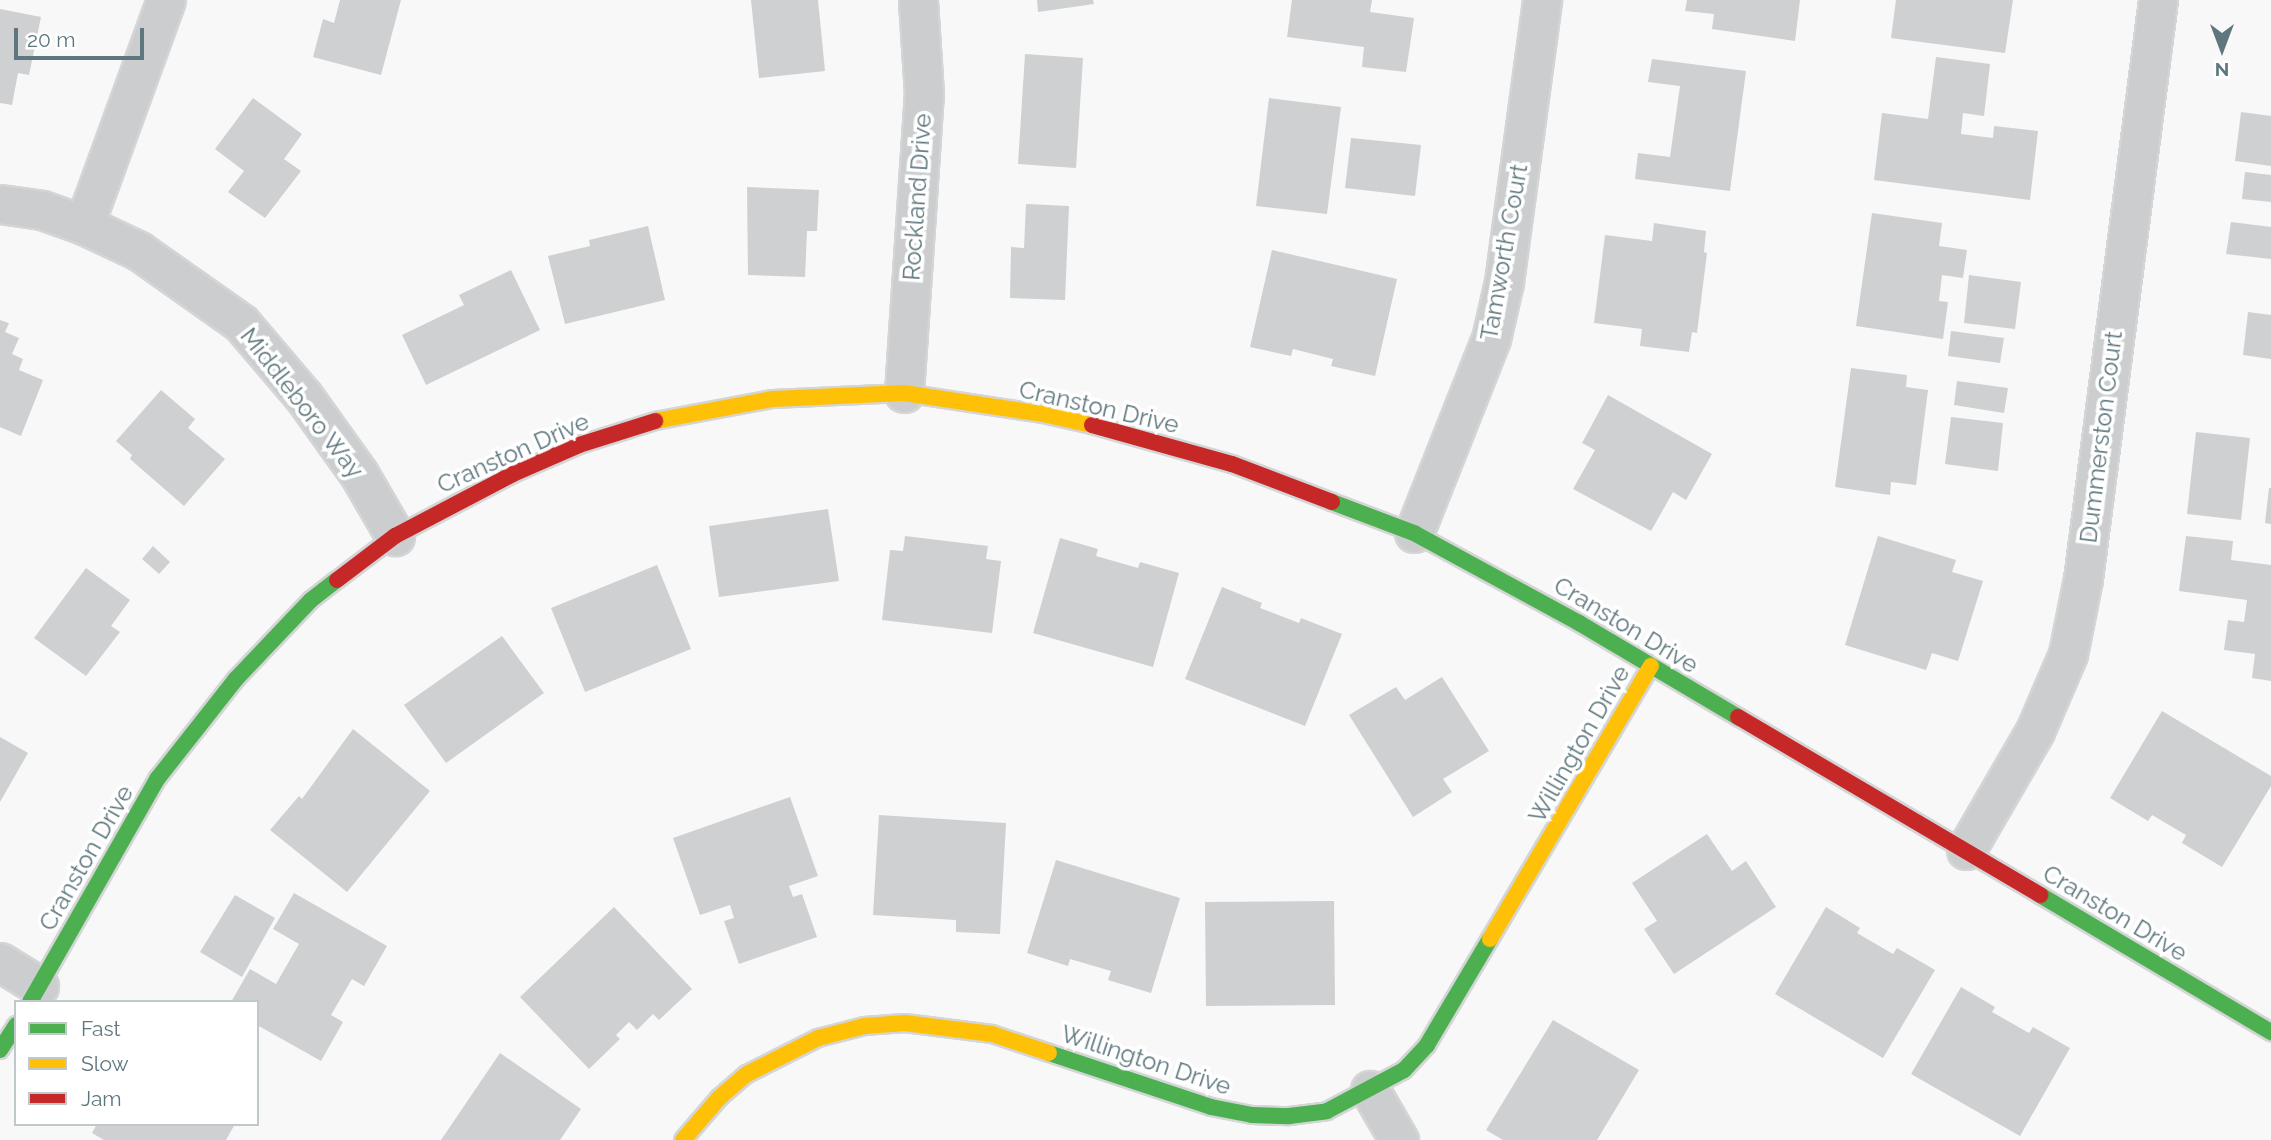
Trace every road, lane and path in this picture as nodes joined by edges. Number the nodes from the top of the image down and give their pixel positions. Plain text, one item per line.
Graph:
1 (166, 0) edge
2 (918, 0) edge
3 (1542, 0) edge
4 (2158, 0) edge
5 (0, 204) edge
6 (84, 225) junction
7 (904, 393) junction
8 (1414, 533) junction
9 (395, 536) junction
10 (1651, 666) junction
11 (1965, 850) junction
12 (0, 962) edge
13 (34, 994) edge
14 (14, 1028) edge
15 (2271, 1032) edge
16 (0, 1050) edge
17 (1370, 1090) junction
18 (683, 1140) edge
19 (1399, 1140) edge

1 - 6 street
2 - 7 street, Rockland Drive
3 - 8 street, Tamworth Court
4 - 11 street, Dummerston Court
5 - 6 street, Middleboro Way
6 - 9 street, Middleboro Way
7 - 8 street, Cranston Drive
7 - 9 street, Cranston Drive
8 - 10 street, Cranston Drive
9 - 13 street, Cranston Drive
10 - 11 street, Cranston Drive
10 - 17 street, Willington Drive
11 - 15 street, Cranston Drive
12 - 13 street
14 - 16 street
17 - 18 street, Willington Drive
17 - 19 street

